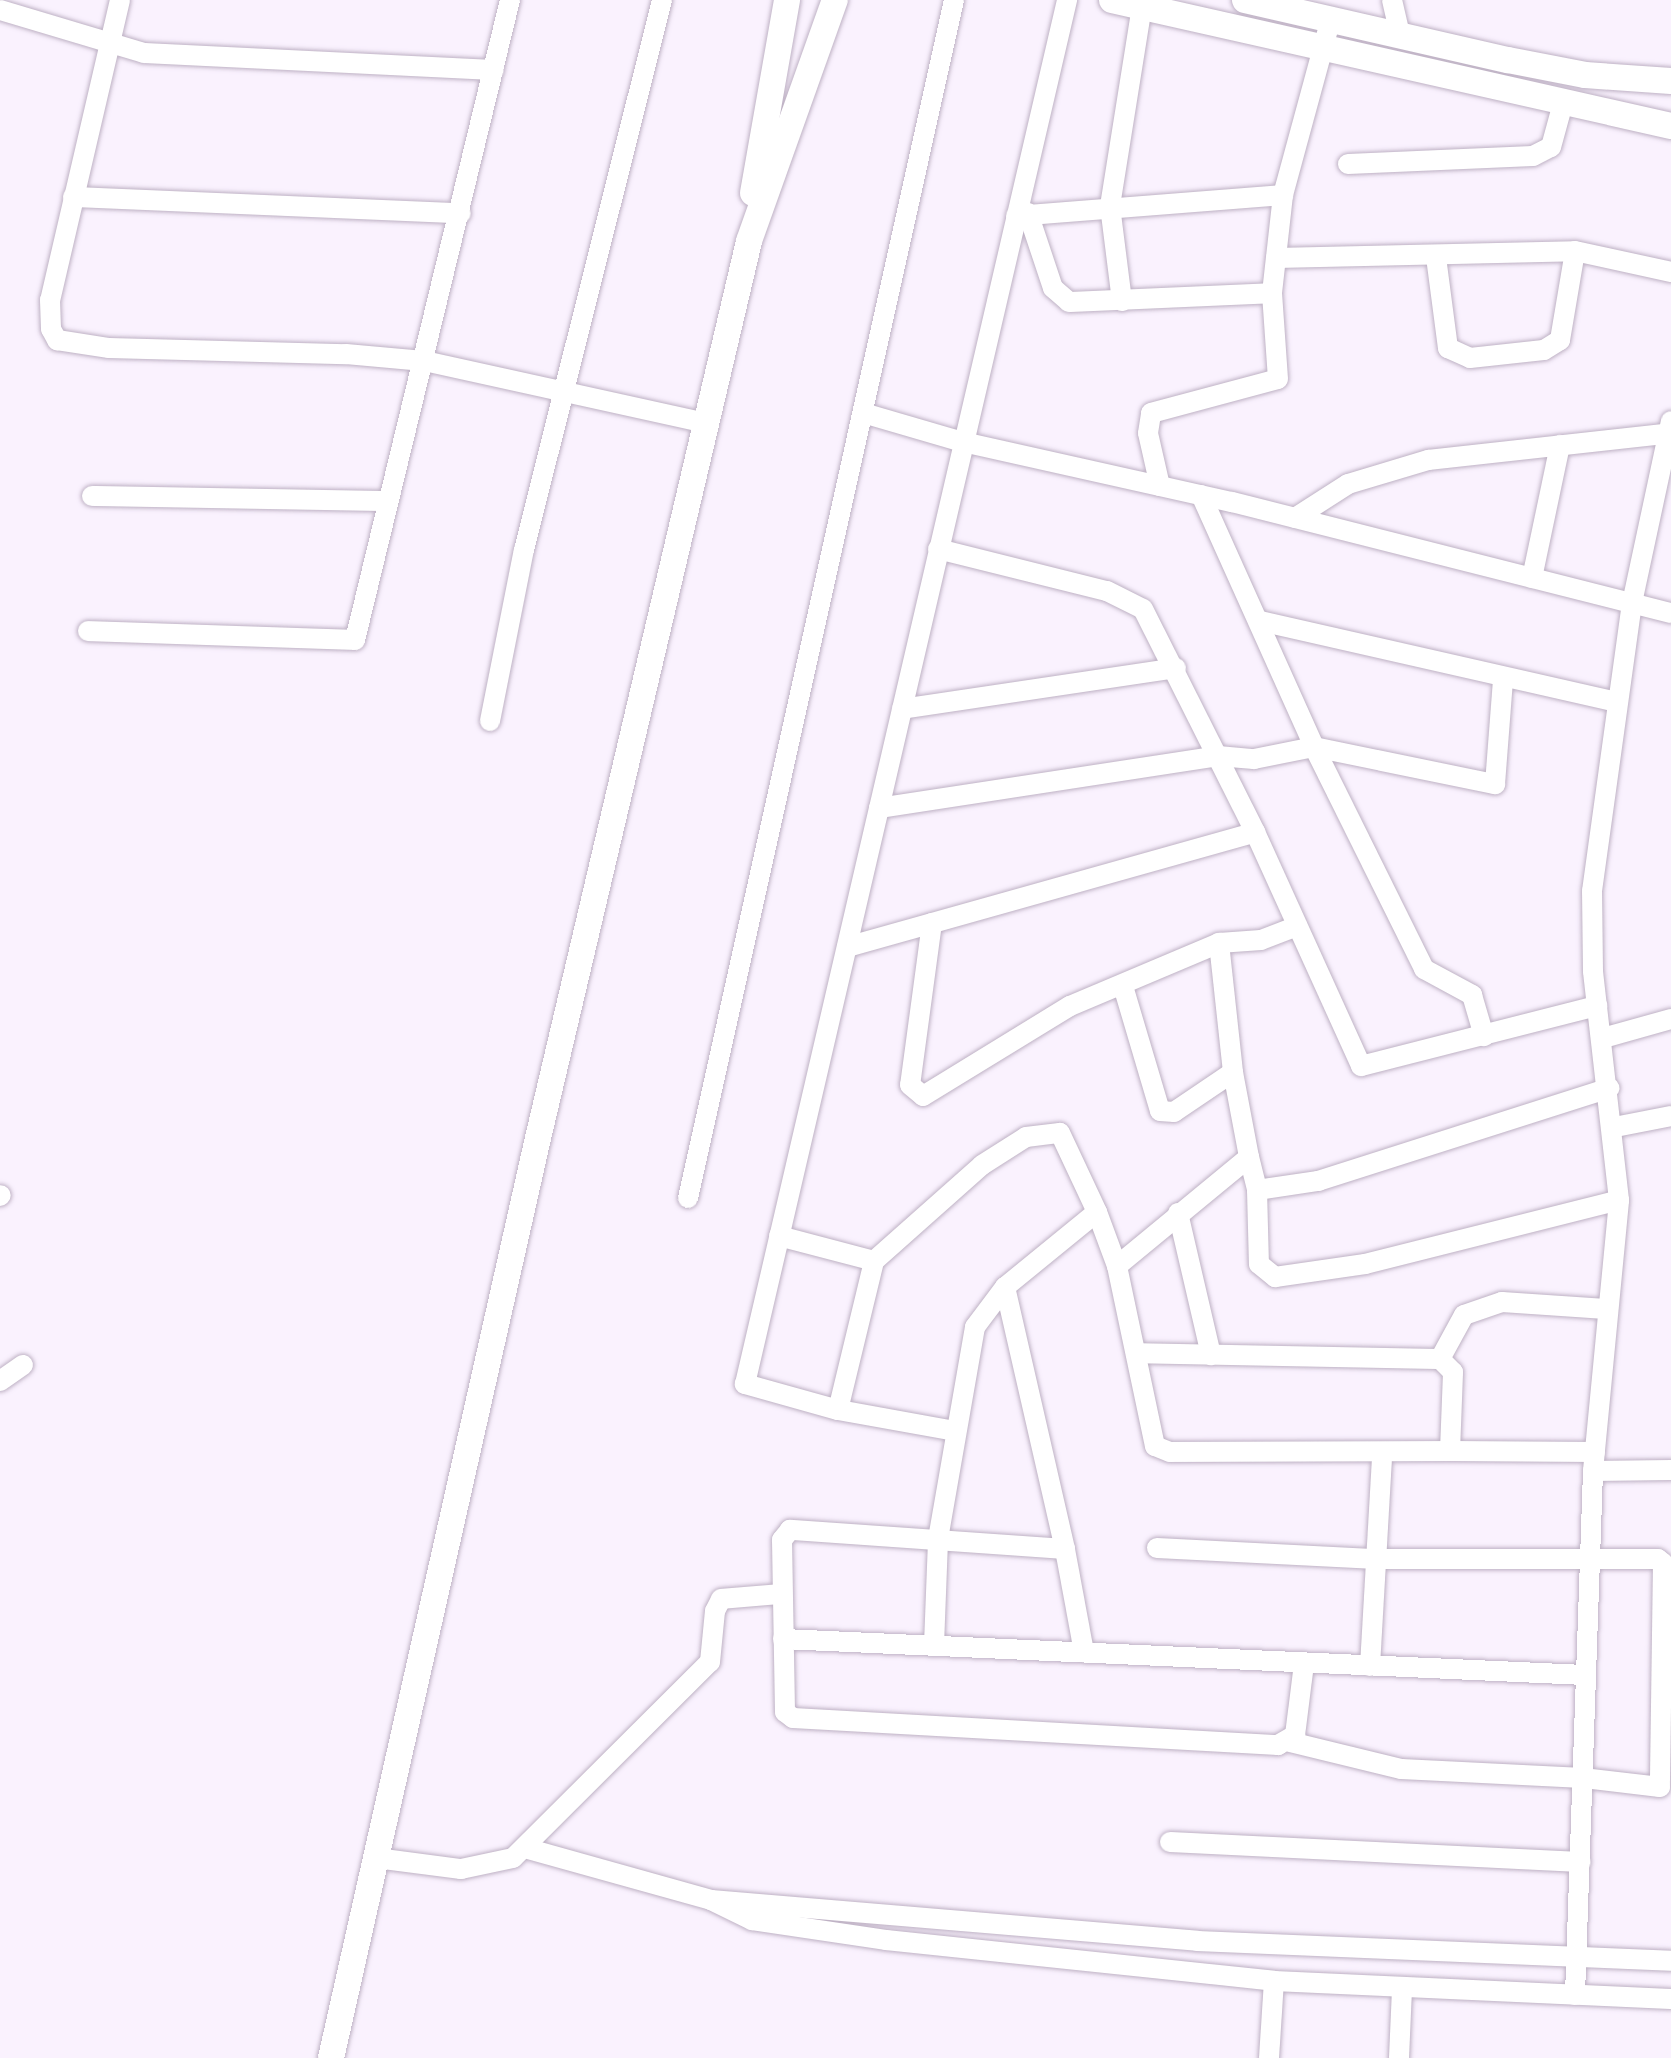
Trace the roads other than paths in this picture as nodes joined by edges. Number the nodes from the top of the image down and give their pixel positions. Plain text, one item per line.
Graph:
1 (120, 0) edge
2 (510, 0) edge
3 (662, 0) edge
4 (787, 0) edge
5 (835, 0) edge
6 (954, 0) edge
7 (1067, 0) edge
8 (1112, 0) edge
9 (1392, 0) edge
10 (1251, 1) edge
11 (1142, 7) junction
12 (0, 10) edge
13 (1331, 18) junction
14 (1400, 36) junction
15 (110, 46) junction
16 (1321, 49) junction
17 (494, 70) junction
18 (1671, 81) edge
19 (1563, 103) junction
20 (1671, 126) edge
21 (1348, 164) dead end
22 (1283, 195) junction
23 (73, 197) junction
24 (1110, 206) junction
25 (461, 213) junction
26 (1022, 214) junction
27 (749, 241) junction
28 (1575, 251) junction
29 (1436, 257) junction
30 (1276, 258) junction
31 (1671, 272) edge
32 (1272, 293) junction
33 (1122, 301) junction
34 (424, 361) junction
35 (565, 392) junction
36 (863, 413) junction
37 (705, 423) junction
38 (1670, 429) edge
39 (963, 442) junction
40 (1560, 445) junction
41 (1160, 486) junction
42 (1201, 495) junction
43 (92, 496) dead end
44 (386, 501) junction
45 (1295, 518) junction
46 (938, 549) junction
47 (1532, 578) junction
48 (1632, 603) junction
49 (1671, 613) edge
50 (1260, 621) junction
51 (88, 631) dead end
52 (1176, 668) junction
53 (1503, 680) junction
54 (1616, 702) junction
55 (902, 709) junction
56 (490, 721) dead end
57 (1314, 747) junction
58 (1218, 756) junction
59 (879, 808) junction
60 (1255, 832) junction
61 (932, 923) junction
62 (1297, 926) junction
63 (1219, 943) junction
64 (847, 947) junction
65 (1123, 986) junction
66 (1597, 1006) junction
67 (1671, 1019) edge
68 (1484, 1036) junction
69 (1603, 1038) junction
70 (1233, 1072) junction
71 (1610, 1088) junction
72 (1671, 1116) edge
73 (1615, 1127) junction
74 (1249, 1157) junction
75 (1257, 1190) junction
76 (688, 1198) dead end
77 (1619, 1200) junction
78 (1097, 1212) junction
79 (1178, 1213) junction
80 (779, 1236) junction
81 (874, 1261) junction
82 (1117, 1266) junction
83 (1005, 1287) junction
84 (1606, 1309) junction
85 (1137, 1353) junction
86 (1211, 1355) junction
87 (1440, 1359) junction
88 (23, 1365) dead end
89 (0, 1381) edge
90 (838, 1410) junction
91 (955, 1431) junction
92 (1450, 1451) junction
93 (1382, 1455) junction
94 (1594, 1462) junction
95 (1671, 1470) edge
96 (938, 1539) junction
97 (1157, 1548) dead end
98 (1065, 1549) junction
99 (1590, 1557) junction
100 (1377, 1559) junction
101 (781, 1594) junction
102 (783, 1639) junction
103 (934, 1645) junction
104 (1084, 1652) junction
105 (1304, 1664) junction
106 (1370, 1666) junction
107 (1585, 1675) junction
108 (1290, 1742) junction
109 (1583, 1778) junction
110 (1170, 1842) dead end
111 (525, 1848) junction
112 (376, 1858) junction
113 (1581, 1862) junction
114 (711, 1900) junction
115 (1577, 1958) junction
116 (1671, 1961) edge
117 (1274, 1981) junction
118 (1402, 1988) junction
119 (1575, 1995) junction
120 (1671, 1999) edge
121 (331, 2058) edge
122 (1269, 2058) edge
123 (1399, 2058) edge

1 - 15 street
2 - 17 street
3 - 35 street
4 - 27 main road
5 - 27 main road
6 - 36 street
7 - 26 street
8 - 11 main road
9 - 14 street
10 - 13 main road
11 - 16 main road
11 - 24 street
12 - 15 street
13 - 14 main road
13 - 16 street
14 - 18 main road
15 - 17 street
15 - 23 street
16 - 19 main road
16 - 22 street
17 - 25 street
19 - 20 main road
19 - 21 street
22 - 24 street
22 - 30 street
23 - 25 street
23 - 34 street
24 - 26 street
24 - 33 street
25 - 34 street
26 - 33 street
26 - 39 street
27 - 37 main road
28 - 29 street
28 - 29 street
28 - 31 street
29 - 30 street
30 - 32 street
32 - 33 street
32 - 41 street
34 - 35 street
34 - 44 street
35 - 37 street
35 - 56 street
36 - 39 street
36 - 76 street
37 - 112 main road
38 - 40 street
38 - 48 street
39 - 41 street
39 - 46 street
40 - 45 street
40 - 47 street
41 - 42 street
42 - 45 street
42 - 50 street
43 - 44 street
44 - 51 street
45 - 47 street
46 - 52 street
46 - 55 street
47 - 48 street
48 - 49 street
48 - 54 street
50 - 53 street
50 - 57 street
52 - 55 street
52 - 58 street
53 - 54 street
53 - 57 street
54 - 66 street
55 - 59 street
57 - 58 street
57 - 68 street
58 - 59 street
58 - 60 street
59 - 64 street
60 - 61 street
60 - 62 street
61 - 64 street
61 - 65 street
62 - 63 street
62 - 68 street
63 - 65 street
63 - 70 street
64 - 80 street
65 - 70 street
66 - 68 street
66 - 69 street
67 - 69 street
69 - 71 street
70 - 74 street
71 - 73 street
71 - 75 street
72 - 73 street
73 - 77 street
74 - 75 street
74 - 79 street
75 - 77 street
77 - 84 street
78 - 81 street
78 - 82 street
78 - 83 street
79 - 82 street
79 - 86 street
80 - 81 street
80 - 90 street
81 - 90 street
82 - 85 street
83 - 91 street
83 - 98 street
84 - 87 street
84 - 94 street
85 - 86 street
85 - 93 street
86 - 87 street
87 - 92 street
88 - 89 street
90 - 91 street
91 - 96 street
92 - 93 street
92 - 94 street
93 - 100 street
94 - 95 street
94 - 99 street
96 - 98 street
96 - 101 street
96 - 103 street
97 - 100 street
98 - 104 street
99 - 100 street
99 - 107 street
99 - 109 street
100 - 106 street
101 - 102 street
101 - 111 street
102 - 103 street
102 - 108 street
103 - 104 street
104 - 105 street
105 - 106 street
105 - 108 street
106 - 107 street
107 - 109 street
108 - 109 street
109 - 113 street
110 - 113 street
111 - 112 street
111 - 114 street
112 - 121 main road
113 - 115 street
114 - 115 street
114 - 117 street
115 - 116 street
115 - 119 street
117 - 118 street
117 - 122 street
118 - 119 street
118 - 123 street
119 - 120 street

